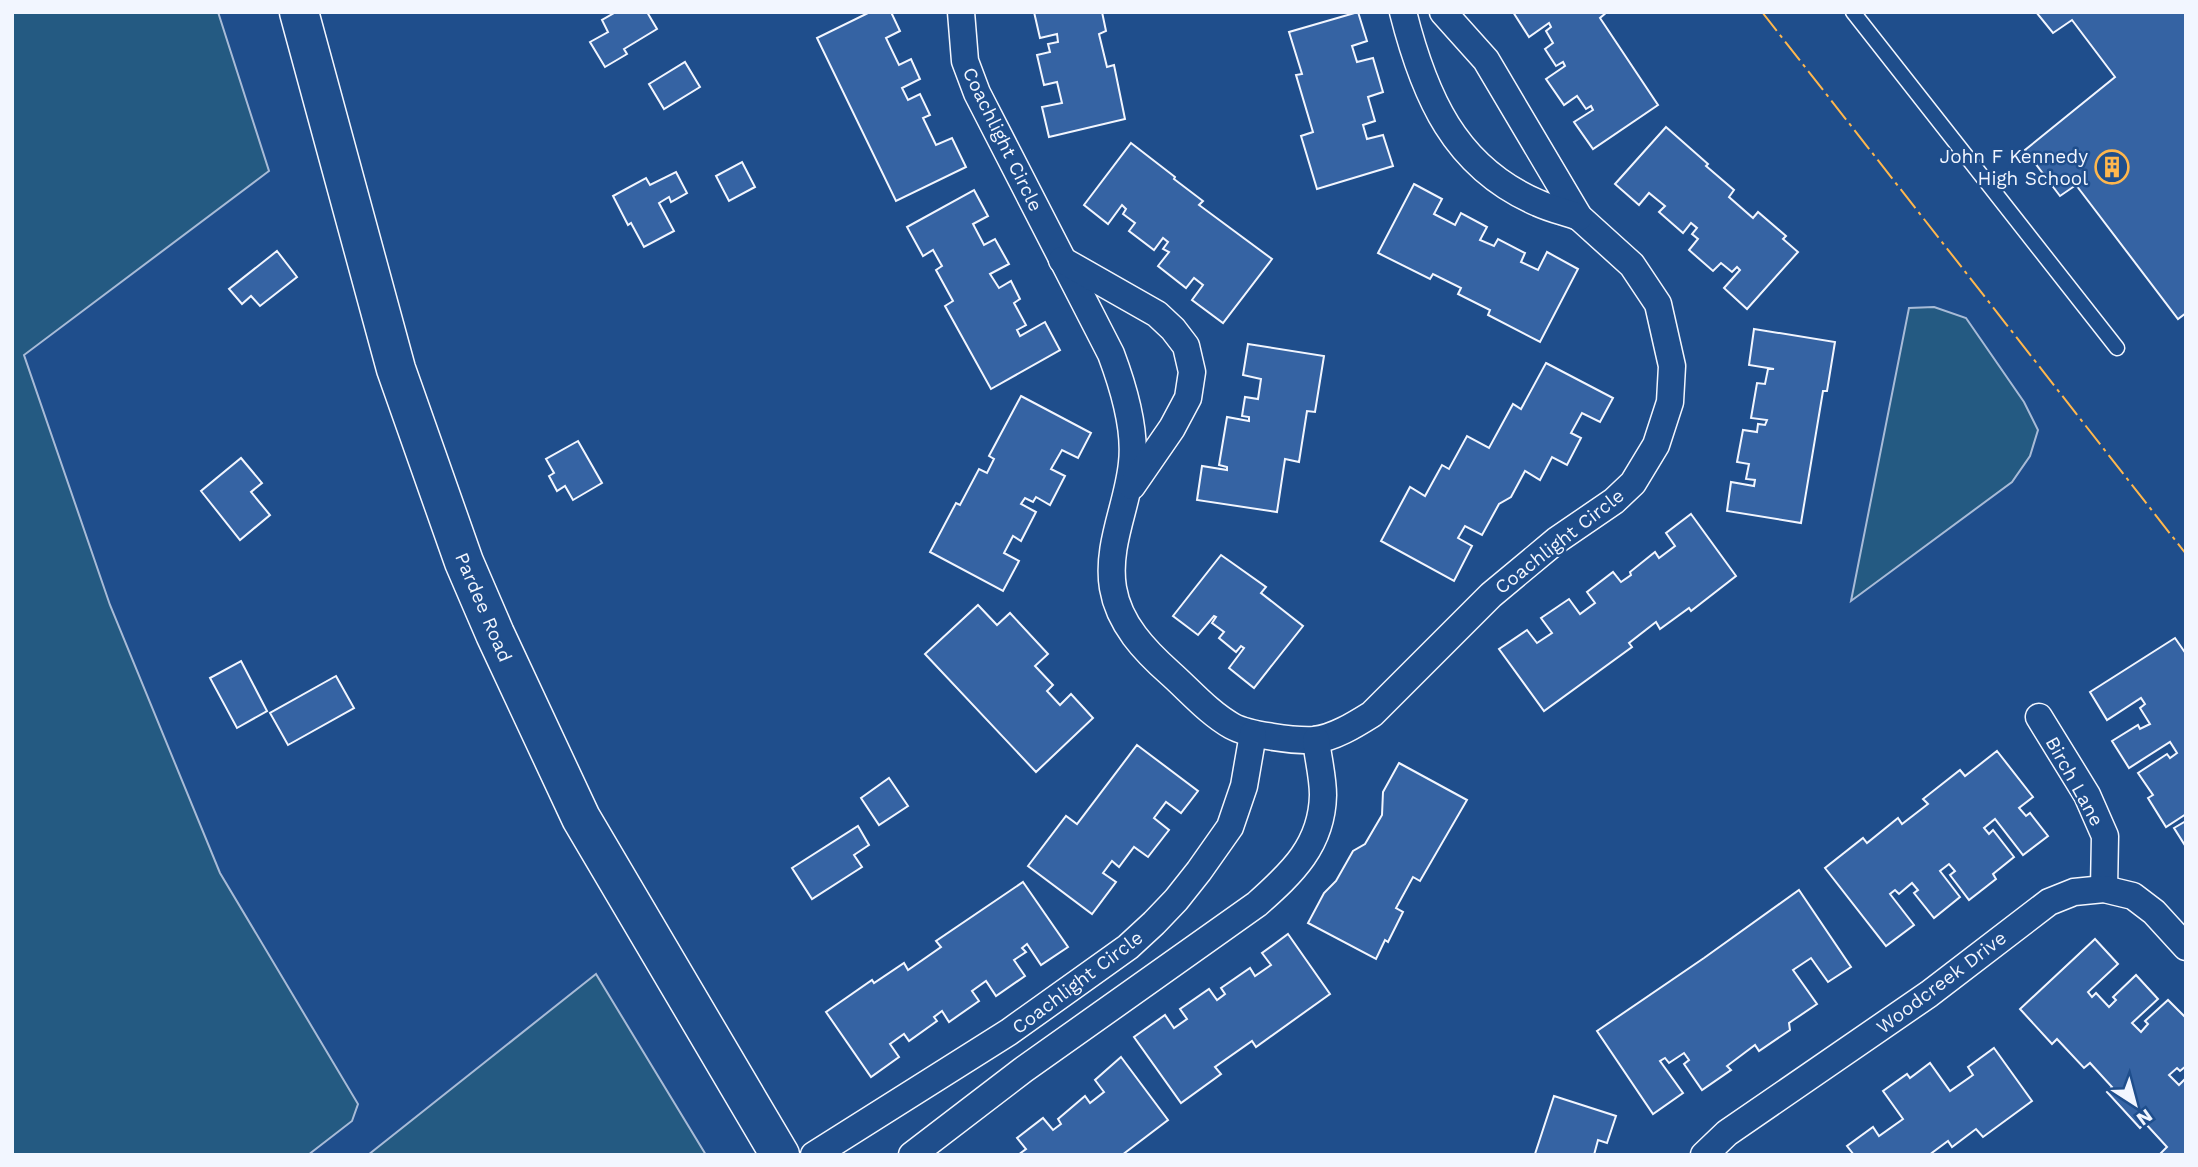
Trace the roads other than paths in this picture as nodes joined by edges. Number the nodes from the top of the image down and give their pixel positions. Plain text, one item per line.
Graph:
1 (299, 12) edge
2 (961, 12) edge
3 (1403, 12) edge
4 (1443, 12) edge
5 (1853, 12) edge
6 (1579, 216) junction
7 (1062, 260) junction
8 (2117, 348) dead end
9 (1126, 495) junction
10 (2039, 717) dead end
11 (1253, 734) junction
12 (1316, 740) junction
13 (2104, 889) junction
14 (2186, 947) edge
15 (780, 1155) edge
16 (814, 1155) edge
17 (912, 1155) edge
18 (1704, 1155) edge

1 - 15 main road, Pardee Road
2 - 7 street, Coachlight Circle
3 - 6 street, Coachlight Circle
4 - 6 street, Coachlight Circle
5 - 8 lane
6 - 12 street, Coachlight Circle
7 - 9 street, Coachlight Circle
7 - 9 street, Coachlight Circle
9 - 11 street, Coachlight Circle
10 - 13 street, Birch Lane
11 - 12 street, Coachlight Circle
11 - 16 street, Coachlight Circle
12 - 17 street, Coachlight Circle
13 - 14 street, Woodcreek Drive
13 - 18 street, Woodcreek Drive

